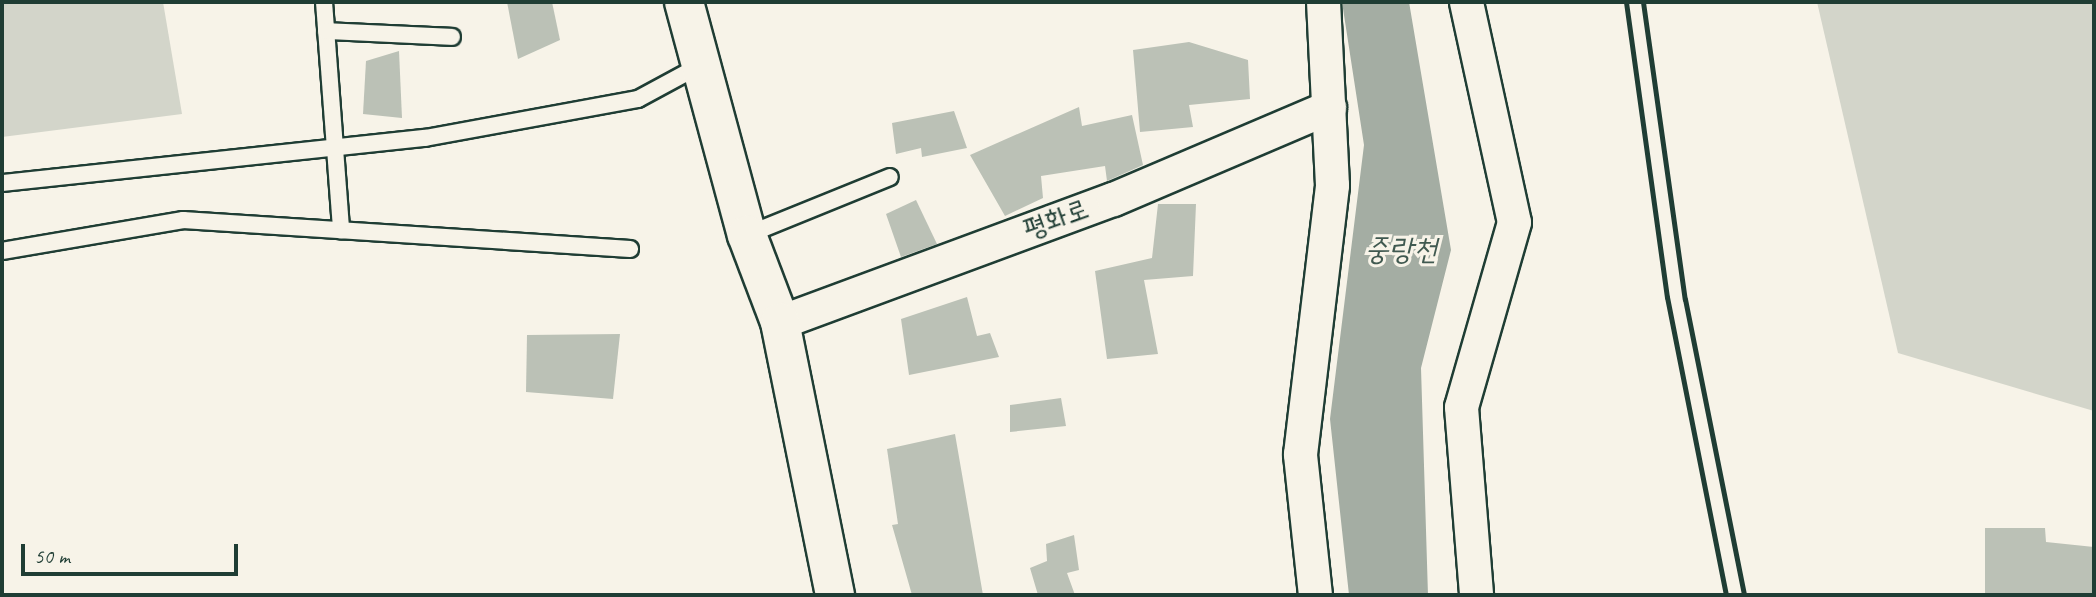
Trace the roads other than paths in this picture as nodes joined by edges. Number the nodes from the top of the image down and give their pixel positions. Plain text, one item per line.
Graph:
1 (324, 2) edge
2 (684, 2) edge
3 (1323, 2) edge
4 (1466, 2) edge
5 (326, 31) junction
6 (452, 37) dead end
7 (701, 65) junction
8 (1329, 107) junction
9 (334, 150) junction
10 (890, 177) dead end
11 (2, 183) edge
12 (341, 230) junction
13 (747, 235) junction
14 (630, 249) dead end
15 (2, 251) edge
16 (780, 322) junction
17 (835, 595) edge
18 (1315, 595) edge
19 (1476, 595) edge

1 - 5 lane
2 - 7 main road
3 - 8 street
4 - 19 street
5 - 6 lane
5 - 9 lane
7 - 9 lane
7 - 13 main road
8 - 16 street, 평화로
8 - 18 street
9 - 11 lane
9 - 12 lane
10 - 13 lane
12 - 14 lane
12 - 15 lane
13 - 16 main road
16 - 17 main road

